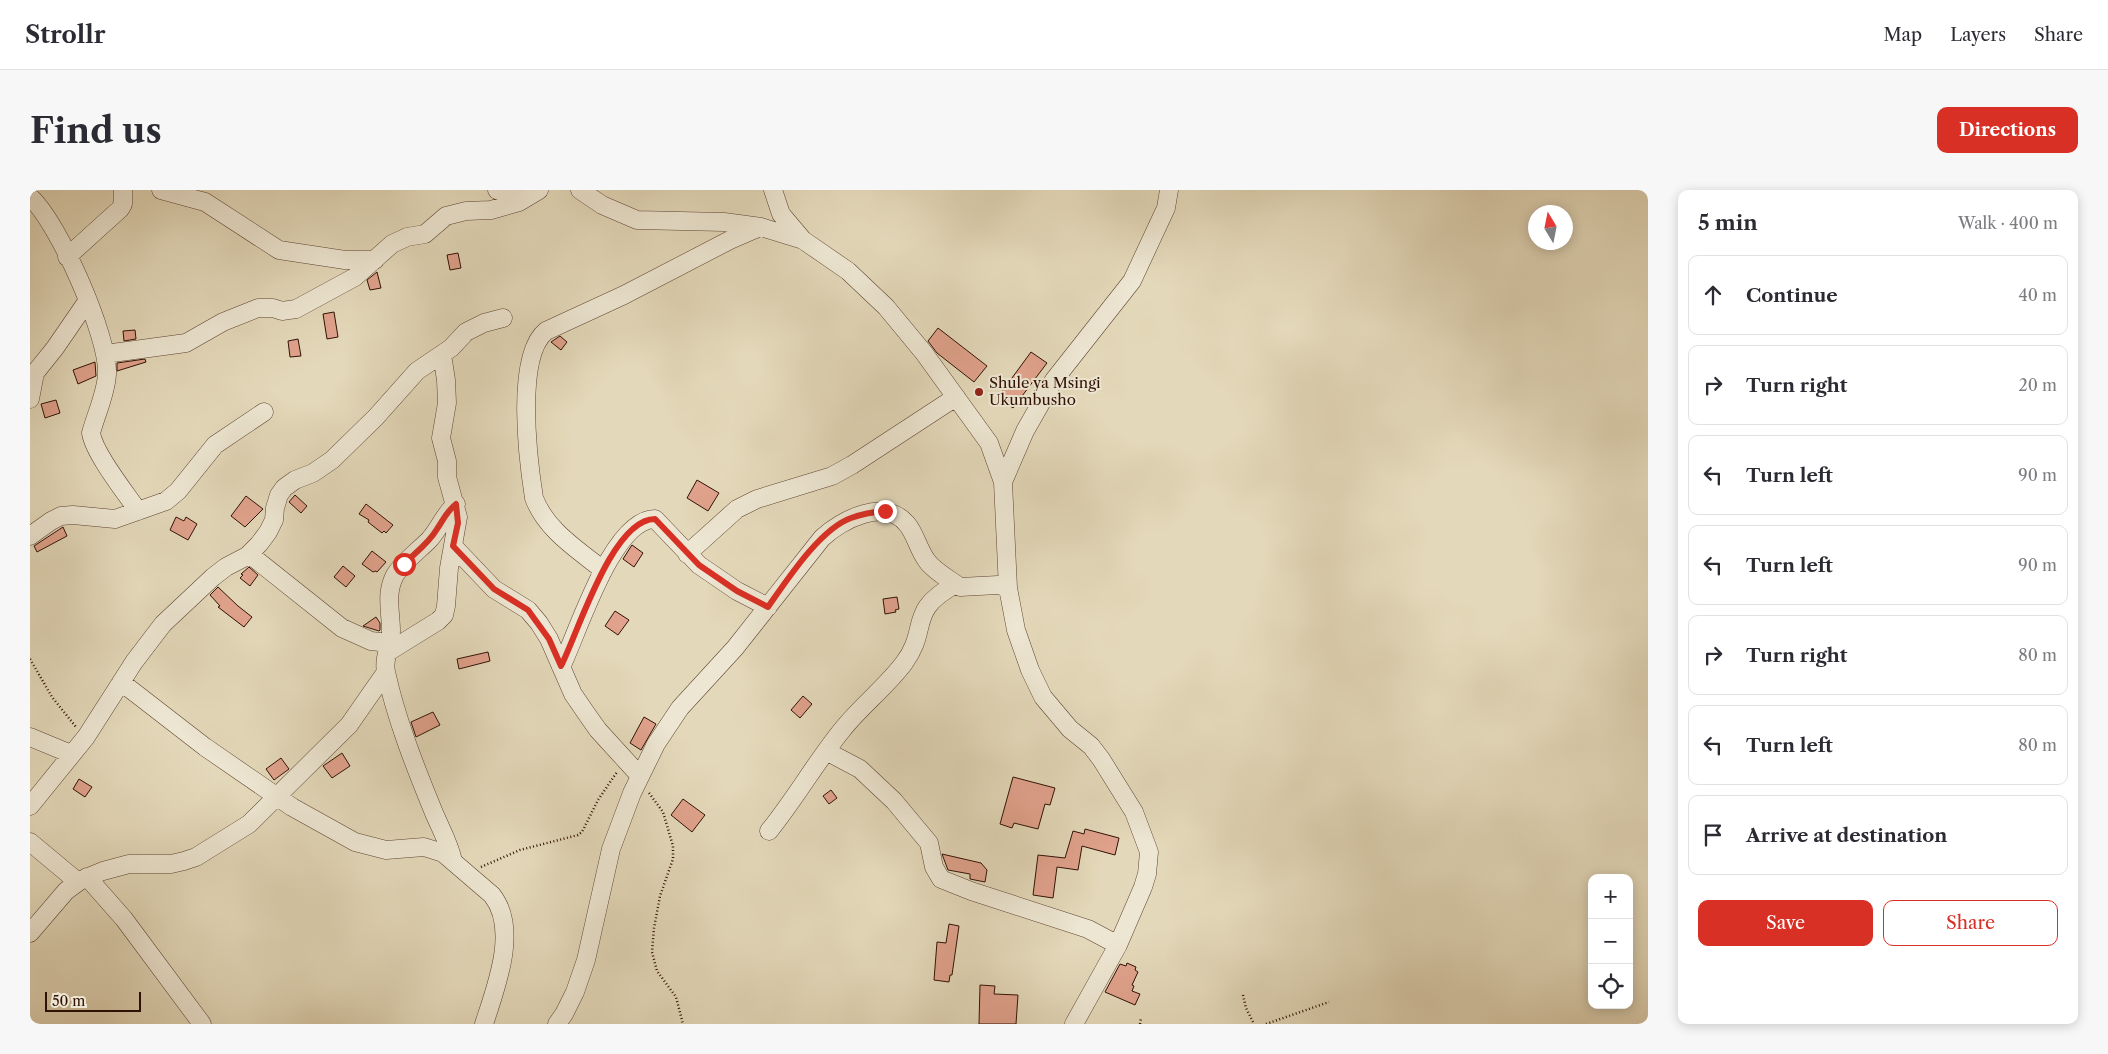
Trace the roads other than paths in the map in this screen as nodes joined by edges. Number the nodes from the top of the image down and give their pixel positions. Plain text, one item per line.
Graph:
1 (123, 190) edge
2 (161, 190) edge
3 (498, 190) edge
4 (512, 190) edge
5 (539, 190) edge
6 (580, 190) edge
7 (773, 190) edge
8 (1169, 190) edge
9 (208, 196) edge
10 (30, 197) edge
11 (761, 227) junction
12 (803, 240) junction
13 (67, 257) junction
14 (375, 260) junction
15 (88, 300) junction
16 (503, 318) dead end
17 (105, 354) junction
18 (442, 354) junction
19 (956, 397) junction
20 (30, 398) edge
21 (264, 412) dead end
22 (1003, 482) junction
23 (456, 504) junction
24 (138, 511) junction
25 (30, 536) edge
26 (453, 546) junction
27 (249, 554) junction
28 (687, 554) junction
29 (603, 570) junction
30 (956, 584) junction
31 (1008, 588) junction
32 (768, 607) junction
33 (388, 648) junction
34 (561, 666) junction
35 (386, 672) junction
36 (122, 682) junction
37 (30, 737) edge
38 (826, 751) junction
39 (71, 754) junction
40 (639, 778) junction
41 (275, 796) junction
42 (30, 806) edge
43 (769, 831) dead end
44 (30, 842) edge
45 (453, 861) junction
46 (82, 879) junction
47 (30, 934) edge
48 (1118, 945) junction
49 (202, 1024) edge
50 (484, 1024) edge
51 (556, 1024) edge
52 (1074, 1024) edge

1 - 13 street
2 - 9 street
3 - 4 street
5 - 14 street
6 - 11 street
7 - 12 street
8 - 22 street
9 - 14 street
10 - 13 street
11 - 12 street
11 - 29 street
12 - 19 street
13 - 15 street
14 - 17 street
15 - 17 street
15 - 20 street
16 - 18 street
17 - 24 street
18 - 23 street
18 - 27 street
19 - 22 street
19 - 28 street
21 - 24 street
22 - 31 street
23 - 26 street
23 - 33 street
24 - 25 street
26 - 33 street
26 - 34 street
27 - 33 street
27 - 36 street
28 - 29 street
28 - 32 street
29 - 34 street
30 - 31 street
30 - 32 street
30 - 38 street
31 - 48 street
32 - 40 street
33 - 35 street
34 - 40 street
35 - 41 street
35 - 45 street
36 - 39 street
36 - 41 street
37 - 39 street
38 - 43 street
38 - 48 street
39 - 42 street
40 - 51 street
41 - 45 street
41 - 46 street
44 - 46 street
45 - 50 street
46 - 47 street
46 - 49 street
48 - 52 street

